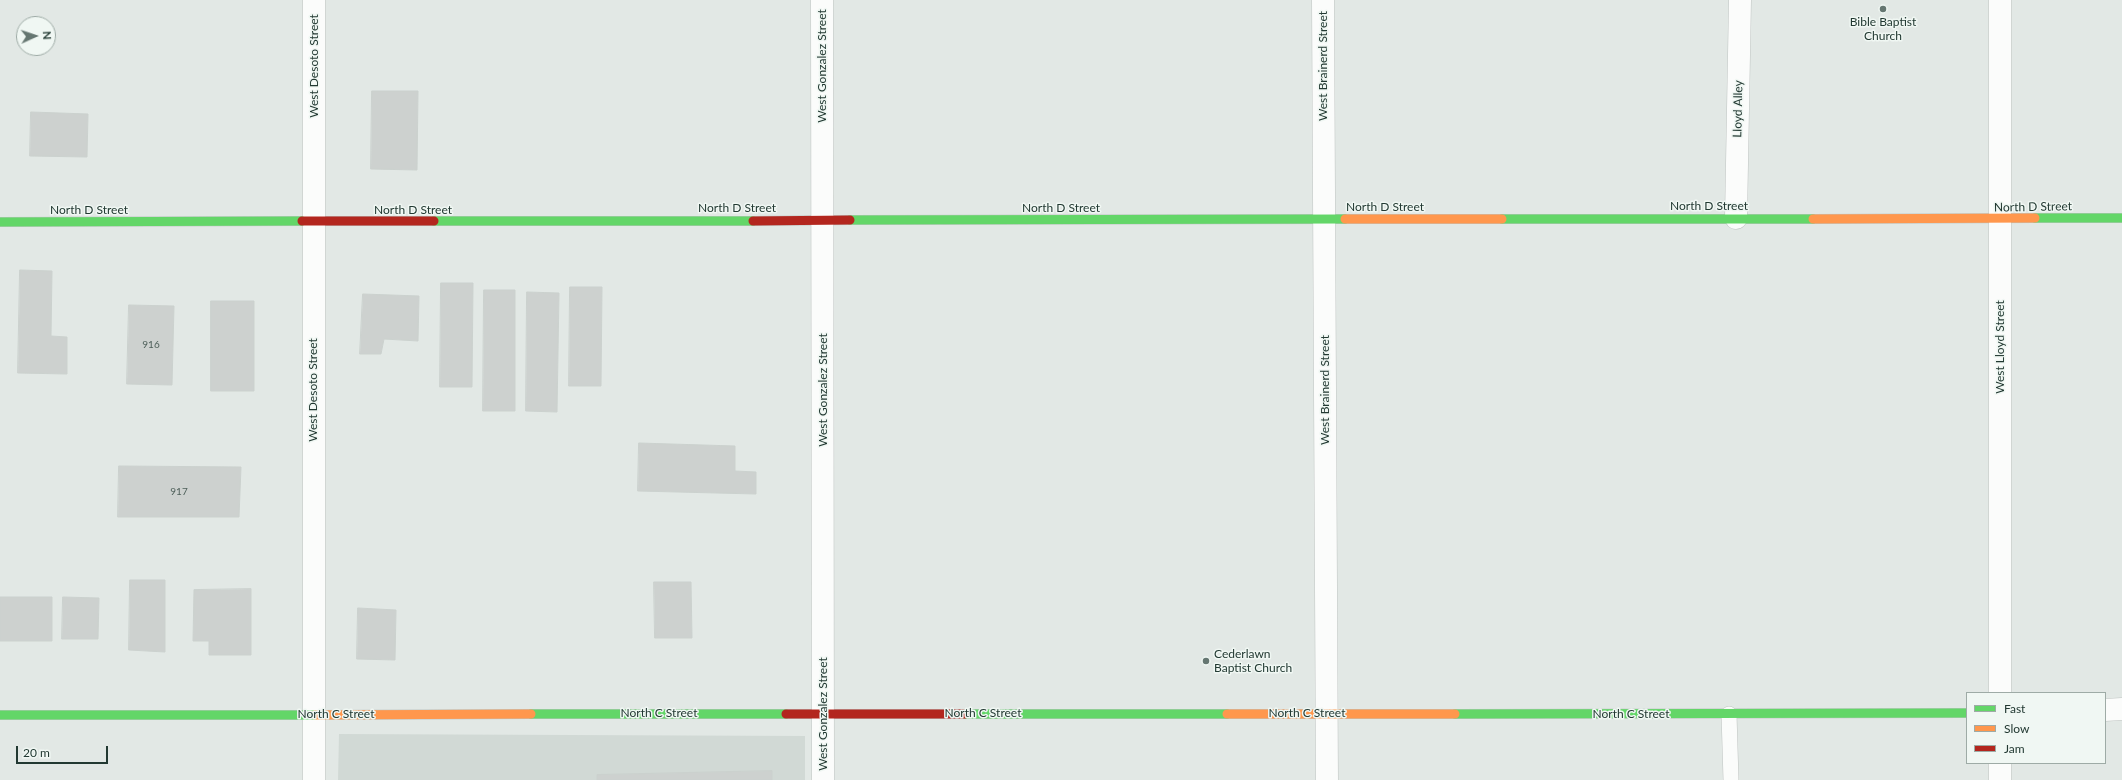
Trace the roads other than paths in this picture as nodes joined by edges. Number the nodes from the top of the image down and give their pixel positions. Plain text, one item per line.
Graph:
1 (314, 0) edge
2 (822, 0) edge
3 (1323, 0) edge
4 (1740, 0) edge
5 (2000, 0) edge
6 (1736, 218) junction
7 (2122, 218) edge
8 (2000, 219) junction
9 (823, 220) junction
10 (1324, 220) junction
11 (0, 222) edge
12 (313, 222) junction
13 (2000, 692) edge
14 (2122, 709) edge
15 (2106, 710) edge
16 (822, 713) junction
17 (1326, 713) junction
18 (1966, 713) edge
19 (314, 714) junction
20 (1729, 714) junction
21 (0, 715) edge
22 (2000, 764) edge
23 (314, 780) edge
24 (823, 780) edge
25 (1327, 780) edge
26 (1731, 780) edge
27 (2000, 780) edge

1 - 12 street, West Desoto Street
2 - 9 street, West Gonzalez Street
3 - 10 street, West Brainerd Street
4 - 6 street, Lloyd Alley
5 - 8 street, West Lloyd Street
6 - 8 street, North D Street
6 - 10 street, North D Street
7 - 8 street, North D Street
8 - 13 street, West Lloyd Street
9 - 10 street, North D Street
9 - 12 street, North D Street
9 - 16 street, West Gonzalez Street
10 - 17 street, West Brainerd Street
11 - 12 street, North D Street
12 - 19 street, West Desoto Street
14 - 15 street
16 - 17 street, North C Street
16 - 19 street, North C Street
16 - 24 street, West Gonzalez Street
17 - 20 street, North C Street
17 - 25 street, West Brainerd Street
18 - 20 street, North C Street
19 - 21 street, North C Street
19 - 23 street, West Desoto Street
20 - 26 lane
22 - 27 street

